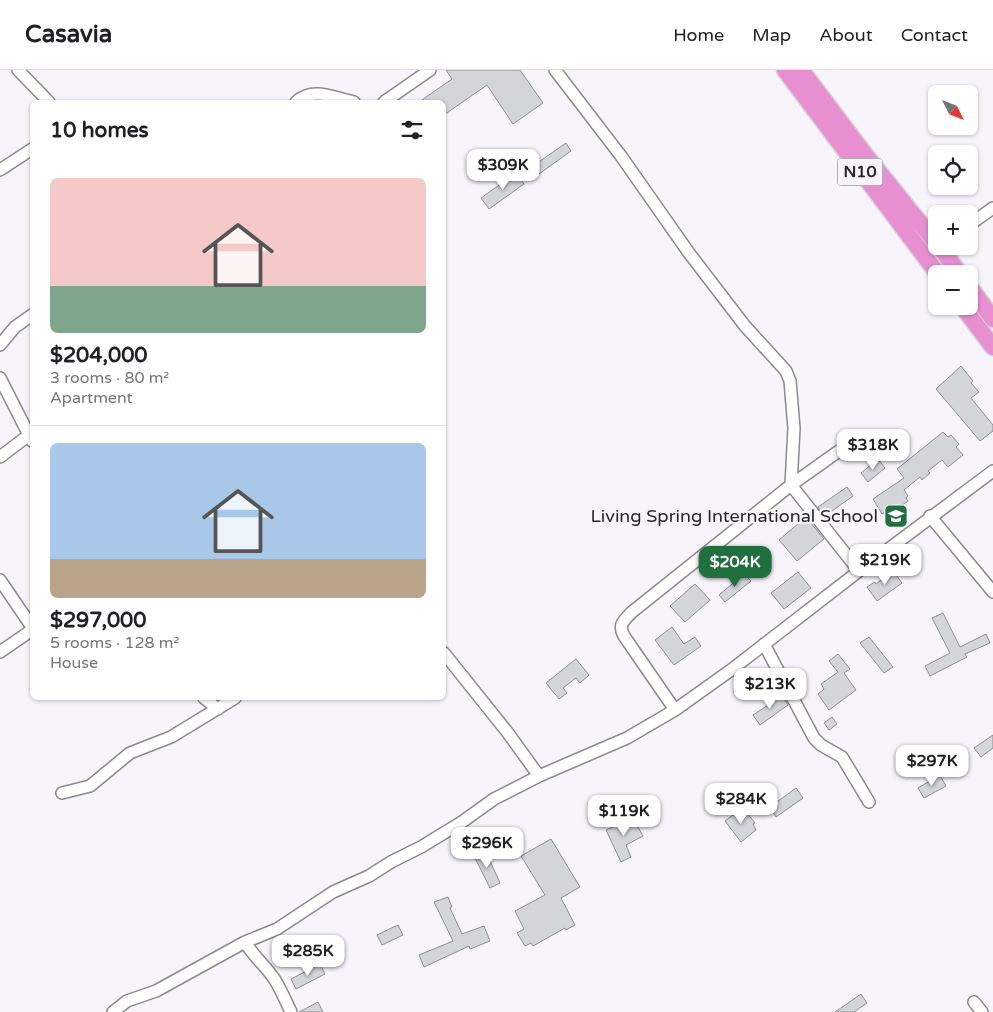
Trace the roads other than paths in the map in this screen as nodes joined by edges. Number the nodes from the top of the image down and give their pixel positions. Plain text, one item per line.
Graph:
1 (18, 70) edge
2 (430, 70) edge
3 (555, 70) edge
4 (785, 70) edge
5 (801, 70) edge
6 (47, 100) edge
7 (298, 100) edge
8 (346, 100) edge
9 (387, 100) edge
10 (30, 150) edge
11 (0, 170) edge
12 (993, 208) edge
13 (978, 219) edge
14 (928, 233) edge
15 (931, 265) edge
16 (978, 298) edge
17 (969, 315) edge
18 (30, 316) edge
19 (993, 319) edge
20 (0, 344) edge
21 (993, 347) edge
22 (0, 378) edge
23 (30, 436) edge
24 (860, 436) dead end
25 (30, 439) edge
26 (0, 457) edge
27 (993, 470) edge
28 (791, 485) junction
29 (930, 516) junction
30 (859, 571) junction
31 (0, 580) edge
32 (993, 592) edge
33 (30, 625) edge
34 (30, 630) edge
35 (764, 644) junction
36 (0, 652) edge
37 (446, 656) edge
38 (207, 700) edge
39 (232, 700) edge
40 (218, 709) junction
41 (675, 710) junction
42 (539, 776) junction
43 (62, 793) dead end
44 (869, 802) dead end
45 (245, 942) junction
46 (974, 1002) dead end
47 (113, 1012) edge
48 (291, 1012) edge
49 (982, 1012) edge

1 - 6 street
2 - 9 street
3 - 28 street
4 - 15 highway, N10
5 - 14 highway, N10
7 - 8 street
10 - 11 street
12 - 13 street
16 - 19 highway
17 - 21 highway
18 - 20 street
22 - 23 street
24 - 28 street
25 - 26 street
27 - 29 street
28 - 30 street
28 - 41 street
29 - 30 street
29 - 32 street
30 - 35 street
31 - 33 street
34 - 36 street
35 - 41 street
35 - 44 street
37 - 42 street
38 - 40 street
39 - 40 street
40 - 43 street
41 - 42 street
42 - 45 street
45 - 47 street
45 - 48 street
46 - 49 street

